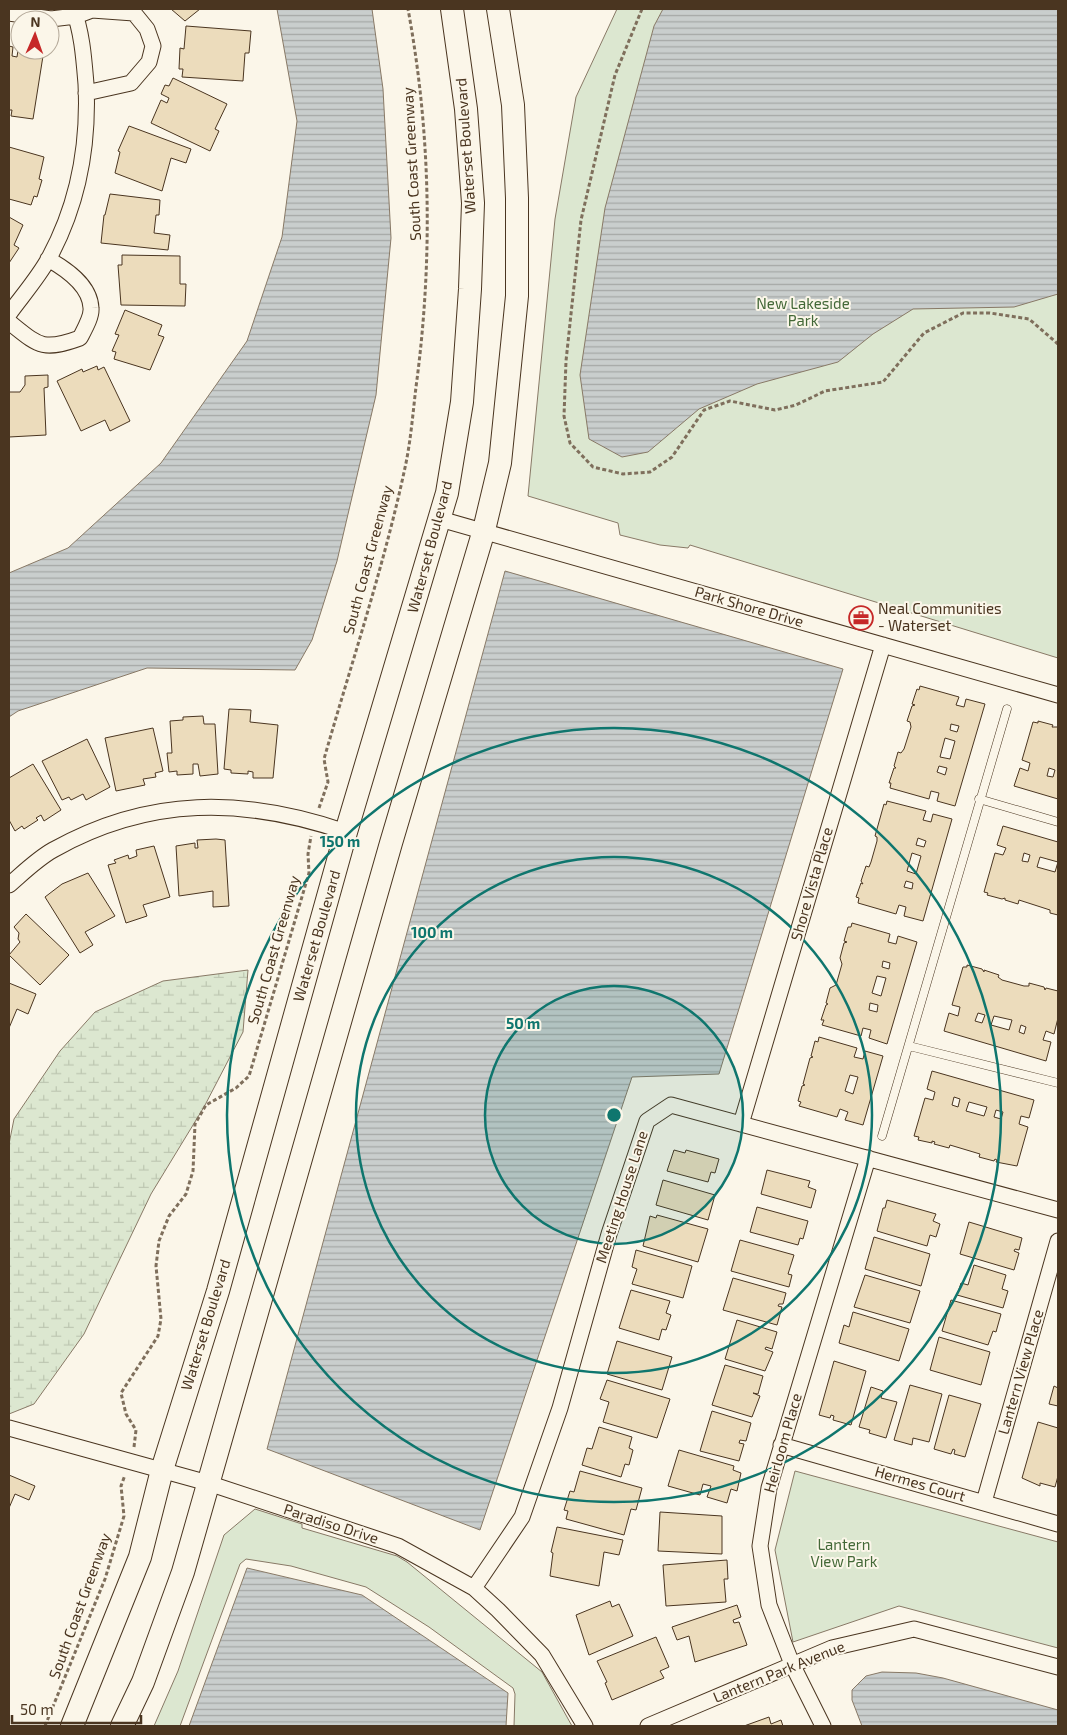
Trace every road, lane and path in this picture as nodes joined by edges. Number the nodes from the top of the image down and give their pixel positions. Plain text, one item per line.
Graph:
1 (408, 9) edge
2 (452, 9) edge
3 (498, 9) edge
4 (642, 9) edge
5 (74, 12) edge
6 (9, 13) edge
7 (86, 93) junction
8 (48, 259) junction
9 (9, 314) edge
10 (9, 322) edge
11 (1058, 344) edge
12 (440, 519) junction
13 (484, 530) junction
14 (883, 645) junction
15 (1058, 695) edge
16 (1007, 709) dead end
17 (979, 799) junction
18 (314, 822) junction
19 (1058, 822) edge
20 (346, 832) junction
21 (9, 885) edge
22 (909, 1046) junction
23 (1058, 1084) edge
24 (741, 1124) junction
25 (882, 1136) dead end
26 (868, 1158) junction
27 (1058, 1210) edge
28 (1058, 1241) edge
29 (9, 1428) edge
30 (782, 1445) junction
31 (130, 1462) junction
32 (162, 1470) junction
33 (208, 1483) junction
34 (984, 1502) junction
35 (1058, 1524) edge
36 (474, 1588) junction
37 (792, 1664) junction
38 (1058, 1667) edge
39 (45, 1726) edge
40 (72, 1726) edge
41 (122, 1726) edge
42 (585, 1726) edge
43 (648, 1726) edge
44 (822, 1726) edge

1 - 18 path, South Coast Greenway
2 - 12 street, Waterset Boulevard
3 - 13 street
4 - 11 path
5 - 6 street
5 - 7 street
5 - 7 street
7 - 8 street
8 - 9 street
8 - 10 street
12 - 13 street, Park Shore Drive
12 - 20 street, Waterset Boulevard
13 - 14 street, Park Shore Drive
13 - 33 street
14 - 15 street, Park Shore Drive
14 - 24 street, Shore Vista Place
16 - 17 lane
17 - 19 lane
17 - 22 lane
18 - 20 street
18 - 21 street
18 - 31 path, South Coast Greenway
20 - 32 street, Waterset Boulevard
22 - 23 lane
22 - 25 lane
24 - 26 street, Meeting House Lane
24 - 36 street, Meeting House Lane
26 - 27 street, Meeting House Lane
26 - 30 street, Heirloom Place
28 - 34 street, Lantern View Place
29 - 31 street, Paradiso Drive
30 - 34 street, Hermes Court
30 - 37 street, Heirloom Place
31 - 32 street, Paradiso Drive
31 - 39 path, South Coast Greenway
32 - 33 street, Paradiso Drive
32 - 40 street, Waterset Boulevard
33 - 36 street, Paradiso Drive
33 - 41 street
34 - 35 street, Hermes Court
36 - 42 street, Paradiso Drive
37 - 38 street, Lantern Park Avenue
37 - 43 street, Lantern Park Avenue
37 - 44 street, Heirloom Place

